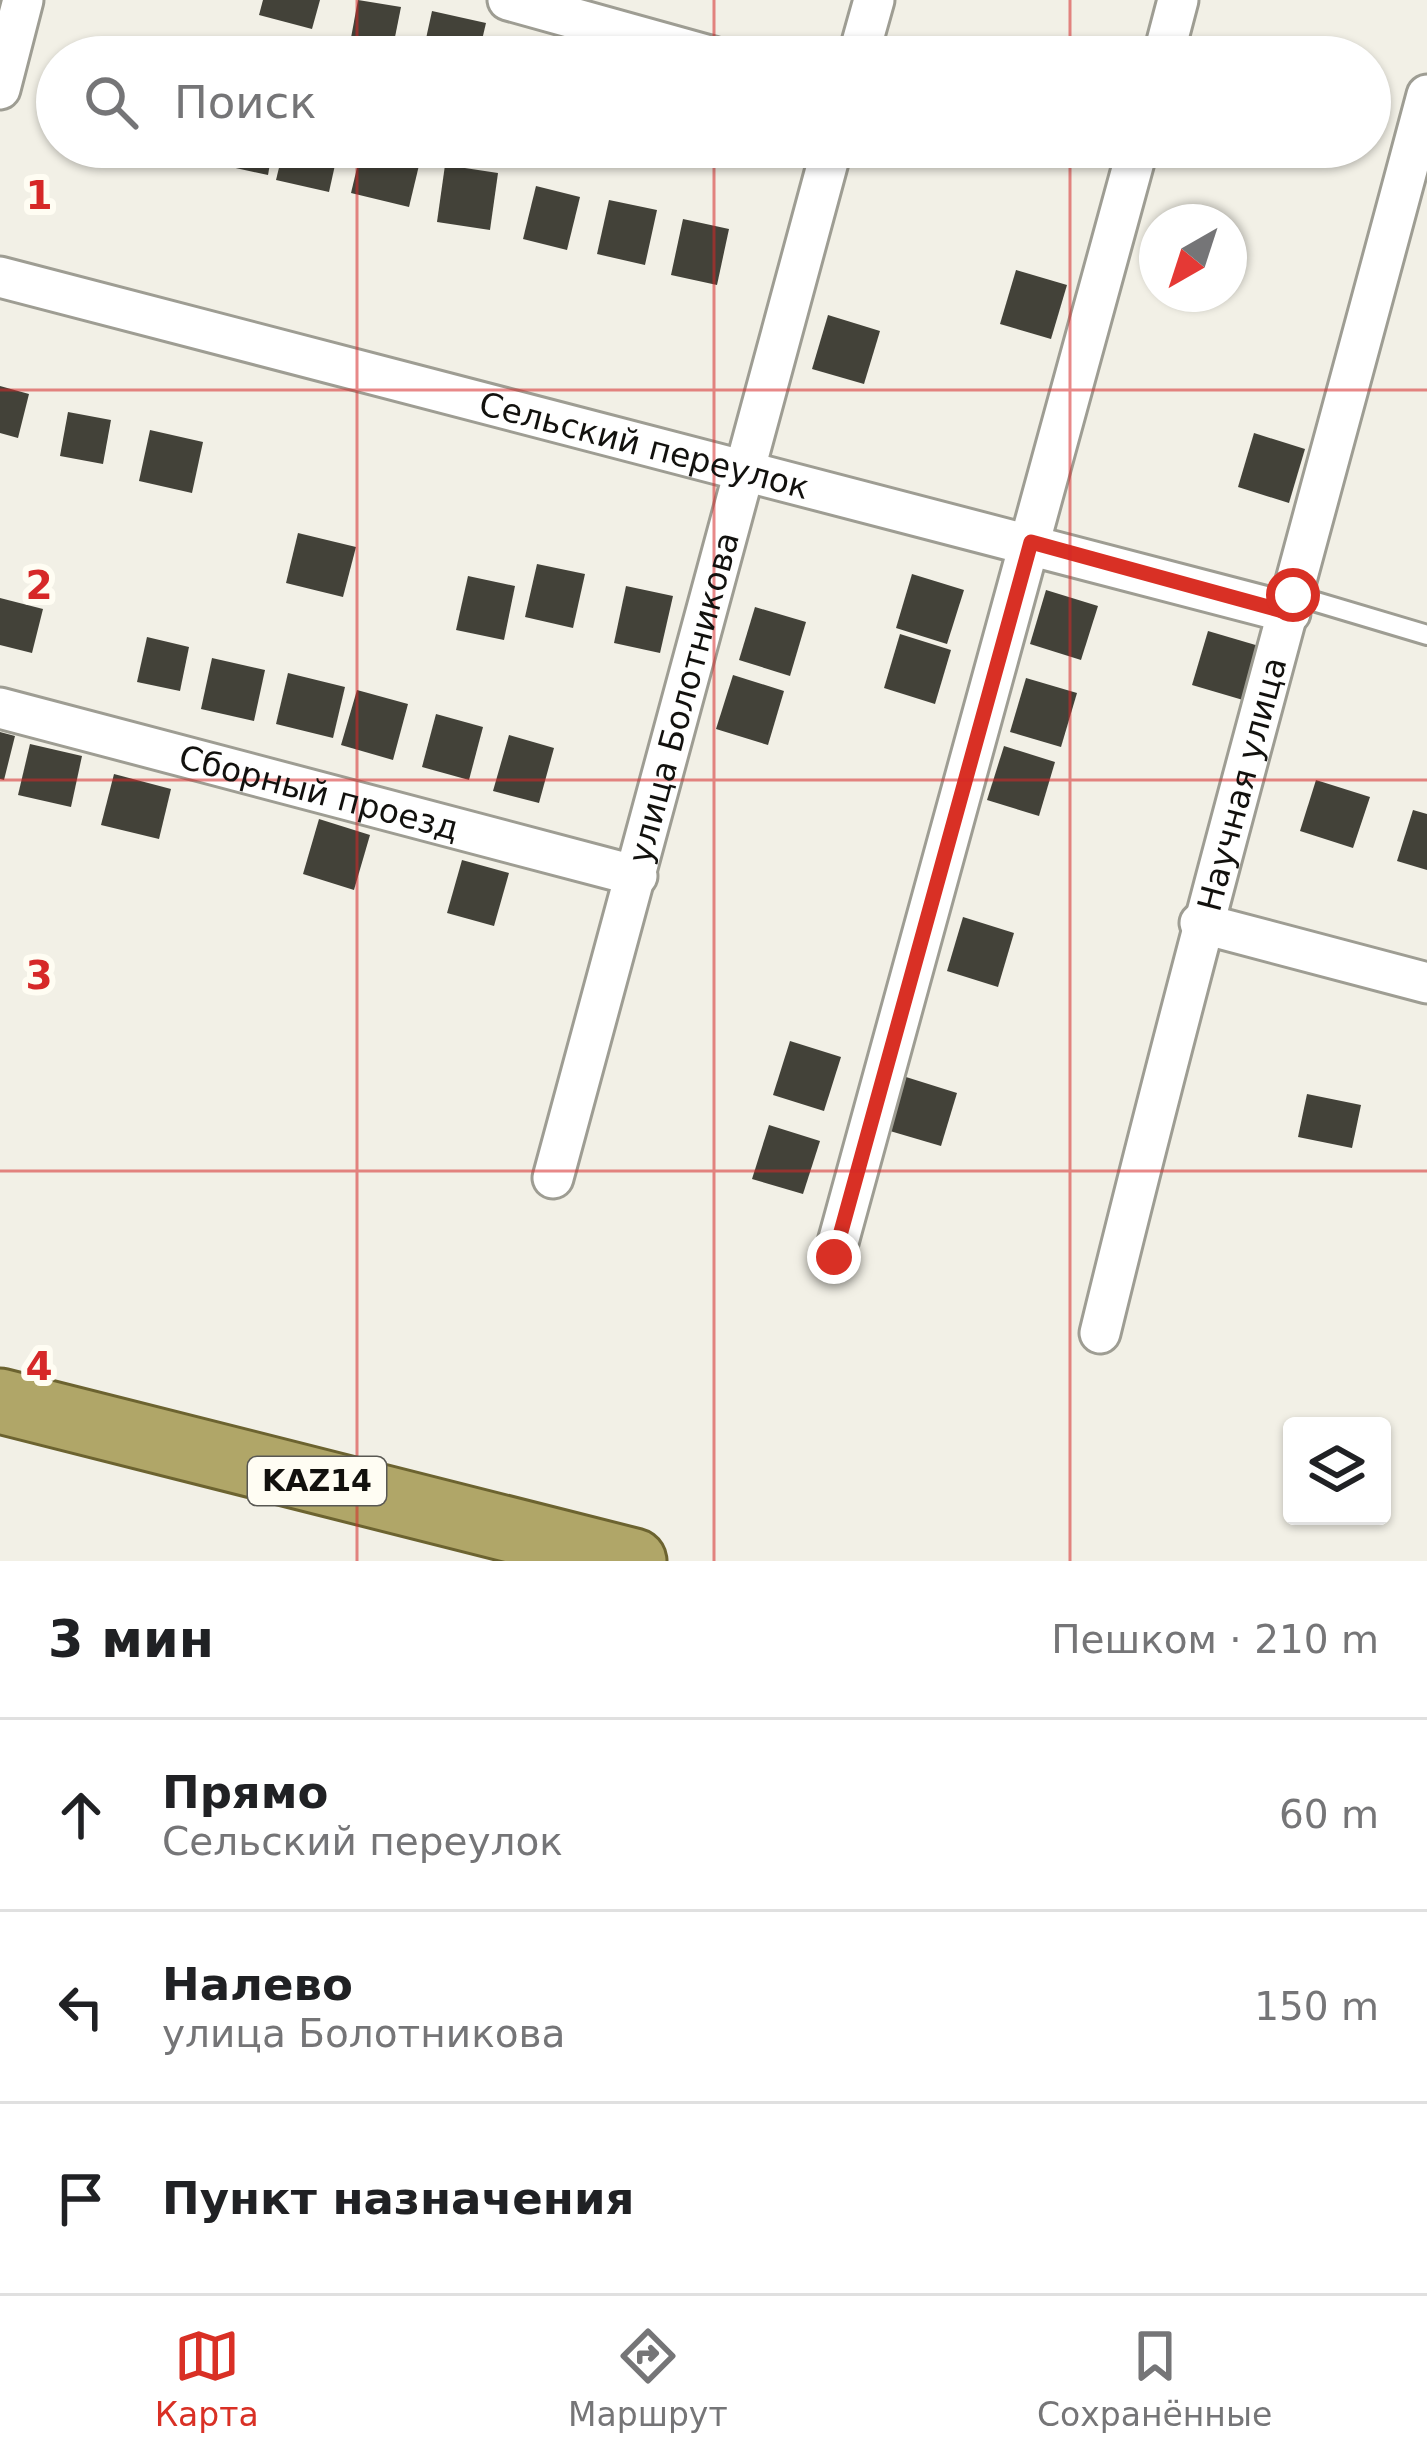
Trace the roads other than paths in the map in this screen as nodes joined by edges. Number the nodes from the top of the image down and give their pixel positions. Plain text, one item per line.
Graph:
1 (23, 0) edge
2 (508, 0) edge
3 (874, 0) edge
4 (1178, 0) edge
5 (637, 36) edge
6 (864, 36) edge
7 (1169, 36) edge
8 (0, 89) edge
9 (1427, 95) edge
10 (826, 168) edge
11 (1132, 168) edge
12 (0, 277) edge
13 (741, 470) junction
14 (1031, 542) junction
15 (1292, 604) junction
16 (1427, 635) edge
17 (0, 707) edge
18 (638, 877) junction
19 (1200, 923) junction
20 (1427, 983) edge
21 (553, 1178) dead end
22 (834, 1257) dead end
23 (1100, 1334) dead end
24 (0, 1401) edge
25 (634, 1561) edge

1 - 8 street
2 - 5 street
3 - 6 street
4 - 7 street
9 - 15 street, Научная улица
10 - 13 street, улица Болотникова
11 - 14 street
12 - 13 street, Сельский переулок
13 - 14 street, Сельский переулок
13 - 18 street, улица Болотникова
14 - 15 street, Сельский переулок
14 - 22 street
15 - 16 lane
15 - 19 street, Научная улица
17 - 18 street, Сборный проезд
18 - 21 street, улица Болотникова
19 - 20 street
19 - 23 street, Научная улица
24 - 25 highway, KAZ14

